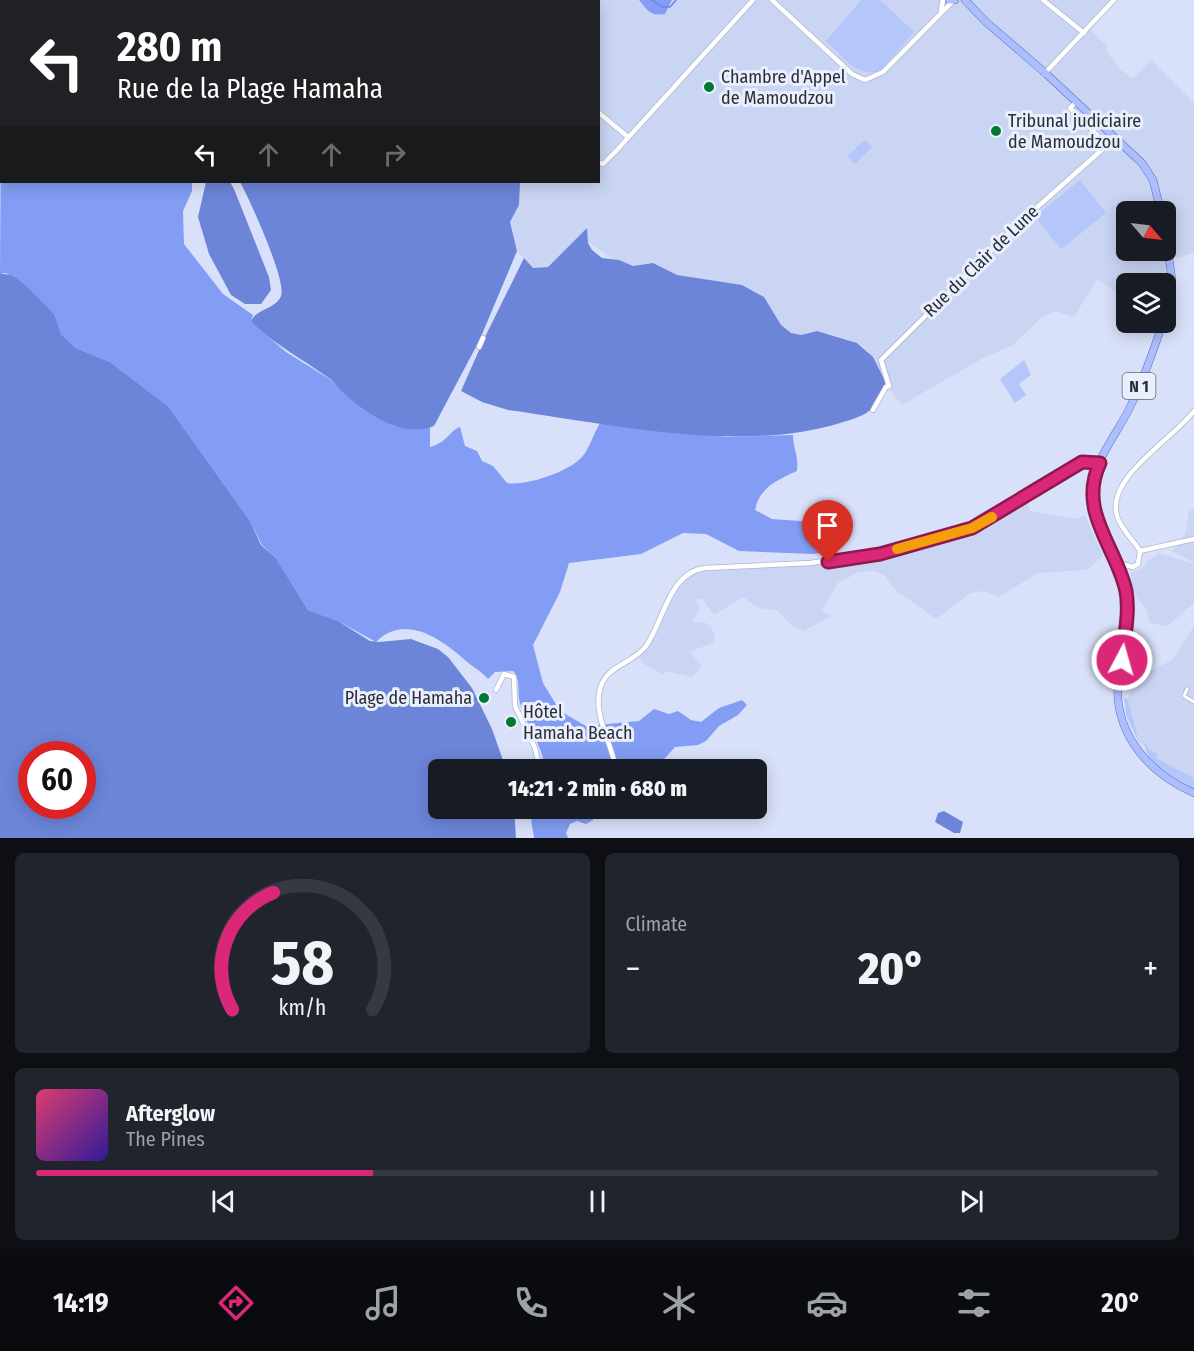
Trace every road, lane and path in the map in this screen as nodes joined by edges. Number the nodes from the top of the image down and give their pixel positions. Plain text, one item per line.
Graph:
1 (753, 0) edge
2 (772, 0) edge
3 (943, 0) edge
4 (954, 0) edge
5 (1043, 0) edge
6 (1114, 0) edge
7 (967, 3) edge
8 (941, 10) junction
9 (1084, 33) junction
10 (1009, 42) junction
11 (1045, 74) junction
12 (1074, 103) junction
13 (600, 114) edge
14 (1090, 122) junction
15 (1100, 124) junction
16 (628, 137) junction
17 (600, 163) edge
18 (1153, 180) junction
19 (1158, 201) edge
20 (1159, 333) edge
21 (483, 338) dead end
22 (479, 347) dead end
23 (873, 410) dead end
24 (1194, 411) edge
25 (1100, 463) junction
26 (1194, 539) edge
27 (1140, 551) junction
28 (1116, 562) junction
29 (1187, 689) dead end
30 (496, 690) dead end
31 (1194, 702) edge
32 (538, 759) edge
33 (613, 759) edge
34 (1194, 794) edge

1 - 16 street
2 - 8 street
3 - 8 street
4 - 7 main road
4 - 8 street
5 - 9 street
6 - 9 street
7 - 10 main road
9 - 11 street
10 - 11 main road
10 - 12 main road
11 - 12 main road
12 - 14 main road
12 - 15 main road
13 - 16 street
14 - 15 main road
14 - 18 main road
14 - 23 street, Rue du Clair de Lune
15 - 18 main road
16 - 17 street
18 - 19 main road
20 - 25 main road, N 1
21 - 22 street
24 - 27 street
25 - 28 main road, N 1
25 - 33 street
26 - 27 street
27 - 28 street
28 - 34 main road, N 1
29 - 31 street
30 - 32 street

